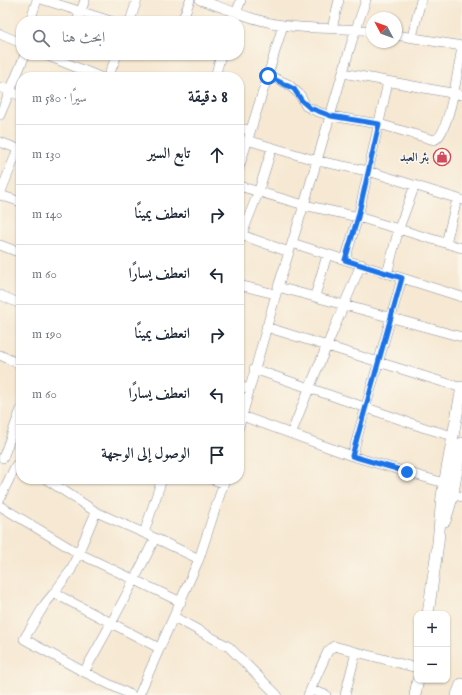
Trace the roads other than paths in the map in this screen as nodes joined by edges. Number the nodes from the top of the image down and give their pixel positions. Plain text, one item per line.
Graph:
1 (37, 0) edge
2 (44, 0) edge
3 (85, 0) edge
4 (137, 0) edge
5 (190, 0) edge
6 (200, 0) edge
7 (241, 0) edge
8 (339, 0) edge
9 (366, 0) edge
10 (421, 0) edge
11 (32, 16) edge
12 (77, 16) edge
13 (79, 16) edge
14 (132, 16) edge
15 (184, 16) edge
16 (232, 16) edge
17 (234, 16) edge
18 (244, 19) edge
19 (283, 25) junction
20 (332, 28) junction
21 (356, 29) junction
22 (366, 30) edge
23 (0, 34) edge
24 (402, 36) edge
25 (412, 37) junction
26 (16, 41) edge
27 (462, 46) edge
28 (23, 60) edge
29 (66, 60) edge
30 (115, 60) edge
31 (220, 60) edge
32 (18, 72) edge
33 (90, 72) edge
34 (110, 72) edge
35 (216, 72) edge
36 (343, 73) junction
37 (268, 76) junction
38 (16, 77) edge
39 (388, 82) junction
40 (0, 87) edge
41 (10, 91) junction
42 (16, 94) edge
43 (458, 94) edge
44 (0, 115) edge
45 (331, 116) junction
46 (379, 124) junction
47 (244, 129) edge
48 (250, 130) junction
49 (247, 140) junction
50 (0, 142) edge
51 (16, 148) edge
52 (272, 148) junction
53 (244, 150) edge
54 (16, 156) edge
55 (318, 161) junction
56 (368, 171) junction
57 (414, 185) junction
58 (244, 188) edge
59 (258, 193) junction
60 (0, 194) edge
61 (460, 199) edge
62 (16, 200) edge
63 (304, 205) junction
64 (358, 217) junction
65 (244, 227) edge
66 (399, 228) junction
67 (244, 238) edge
68 (446, 243) junction
69 (0, 245) edge
70 (290, 248) junction
71 (462, 248) edge
72 (16, 252) edge
73 (327, 255) junction
74 (345, 260) junction
75 (361, 264) junction
76 (386, 274) junction
77 (402, 278) junction
78 (244, 285) edge
79 (276, 290) junction
80 (0, 295) edge
81 (315, 296) junction
82 (462, 297) edge
83 (16, 302) edge
84 (345, 304) junction
85 (390, 318) junction
86 (266, 327) junction
87 (462, 337) edge
88 (327, 348) junction
89 (0, 355) edge
90 (16, 363) edge
91 (379, 364) junction
92 (254, 369) junction
93 (309, 387) junction
94 (462, 387) edge
95 (244, 388) edge
96 (249, 389) junction
97 (244, 408) edge
98 (367, 408) junction
99 (244, 417) edge
100 (16, 421) edge
101 (292, 432) junction
102 (453, 436) junction
103 (462, 443) edge
104 (352, 456) junction
105 (1, 457) edge
106 (16, 465) edge
107 (16, 470) edge
108 (444, 482) junction
109 (54, 484) edge
110 (160, 484) edge
111 (223, 484) edge
112 (457, 496) edge
113 (0, 498) edge
114 (0, 506) edge
115 (96, 512) junction
116 (144, 533) junction
117 (155, 538) junction
118 (438, 542) junction
119 (78, 553) junction
120 (199, 559) junction
121 (134, 581) junction
122 (54, 593) junction
123 (181, 602) junction
124 (428, 611) edge
125 (174, 617) junction
126 (111, 624) junction
127 (159, 648) junction
128 (356, 652) junction
129 (414, 667) edge
130 (84, 672) junction
131 (417, 683) edge
132 (462, 685) edge
133 (309, 692) edge
134 (131, 695) edge
135 (139, 695) edge
136 (277, 695) edge
137 (326, 695) edge
138 (345, 695) edge
139 (415, 695) edge
140 (458, 695) edge

1 - 11 street
2 - 12 street
3 - 13 street
4 - 14 street
5 - 15 street
6 - 16 street
7 - 17 street
8 - 20 street
9 - 21 street
10 - 25 street
18 - 19 street
19 - 20 street
19 - 37 street
20 - 21 street
21 - 22 street
21 - 36 street
23 - 26 street
24 - 25 street
25 - 27 street
27 - 43 street
28 - 32 street
29 - 33 street
30 - 34 street
31 - 35 street
36 - 39 street
36 - 45 street
37 - 45 street
37 - 48 street
38 - 41 street
39 - 43 street
39 - 46 street
40 - 41 street
41 - 42 street
41 - 44 street
43 - 46 street
45 - 46 street
45 - 55 street
46 - 56 street
47 - 48 street
48 - 49 street
49 - 52 street
49 - 53 street
50 - 51 street
52 - 55 street
52 - 59 street
54 - 60 street
55 - 56 street
55 - 63 street
56 - 57 street
56 - 64 street
57 - 61 street
57 - 66 street
58 - 59 street
59 - 63 street
59 - 65 street
60 - 62 street
61 - 68 street
63 - 64 street
63 - 70 street
64 - 66 street
64 - 74 street
66 - 68 street
66 - 76 street
67 - 70 street
68 - 71 street
69 - 72 street
70 - 73 street
70 - 79 street
73 - 74 street
73 - 81 street
74 - 75 street
75 - 76 street
75 - 84 street
76 - 77 street
77 - 82 street
77 - 85 street
78 - 79 street
79 - 81 street
79 - 86 street
80 - 83 street
81 - 84 street
84 - 85 street
84 - 88 street
85 - 87 street
85 - 91 street
86 - 88 street
86 - 92 street
88 - 91 street
88 - 93 street
89 - 90 street
91 - 94 street
91 - 98 street
92 - 93 street
92 - 96 street
93 - 98 street
93 - 101 street
94 - 102 main road
95 - 96 street
96 - 97 street
98 - 102 street
98 - 104 street
99 - 101 street
100 - 105 street
101 - 104 street
102 - 108 main road
103 - 112 main road
104 - 108 street
105 - 106 street
107 - 113 street
108 - 118 main road
109 - 115 street
110 - 116 street
111 - 120 street
112 - 118 main road
114 - 119 street
115 - 116 street
115 - 119 street
116 - 117 street
117 - 120 street
117 - 121 street
118 - 124 main road
119 - 121 street
119 - 122 street
120 - 123 street
121 - 123 street
121 - 126 street
122 - 126 street
122 - 130 street
123 - 125 street
125 - 127 street
125 - 136 street
126 - 127 street
126 - 130 street
127 - 135 street
128 - 129 street
128 - 133 street
128 - 138 street
130 - 134 street
131 - 139 main road
132 - 140 highway
133 - 137 street

